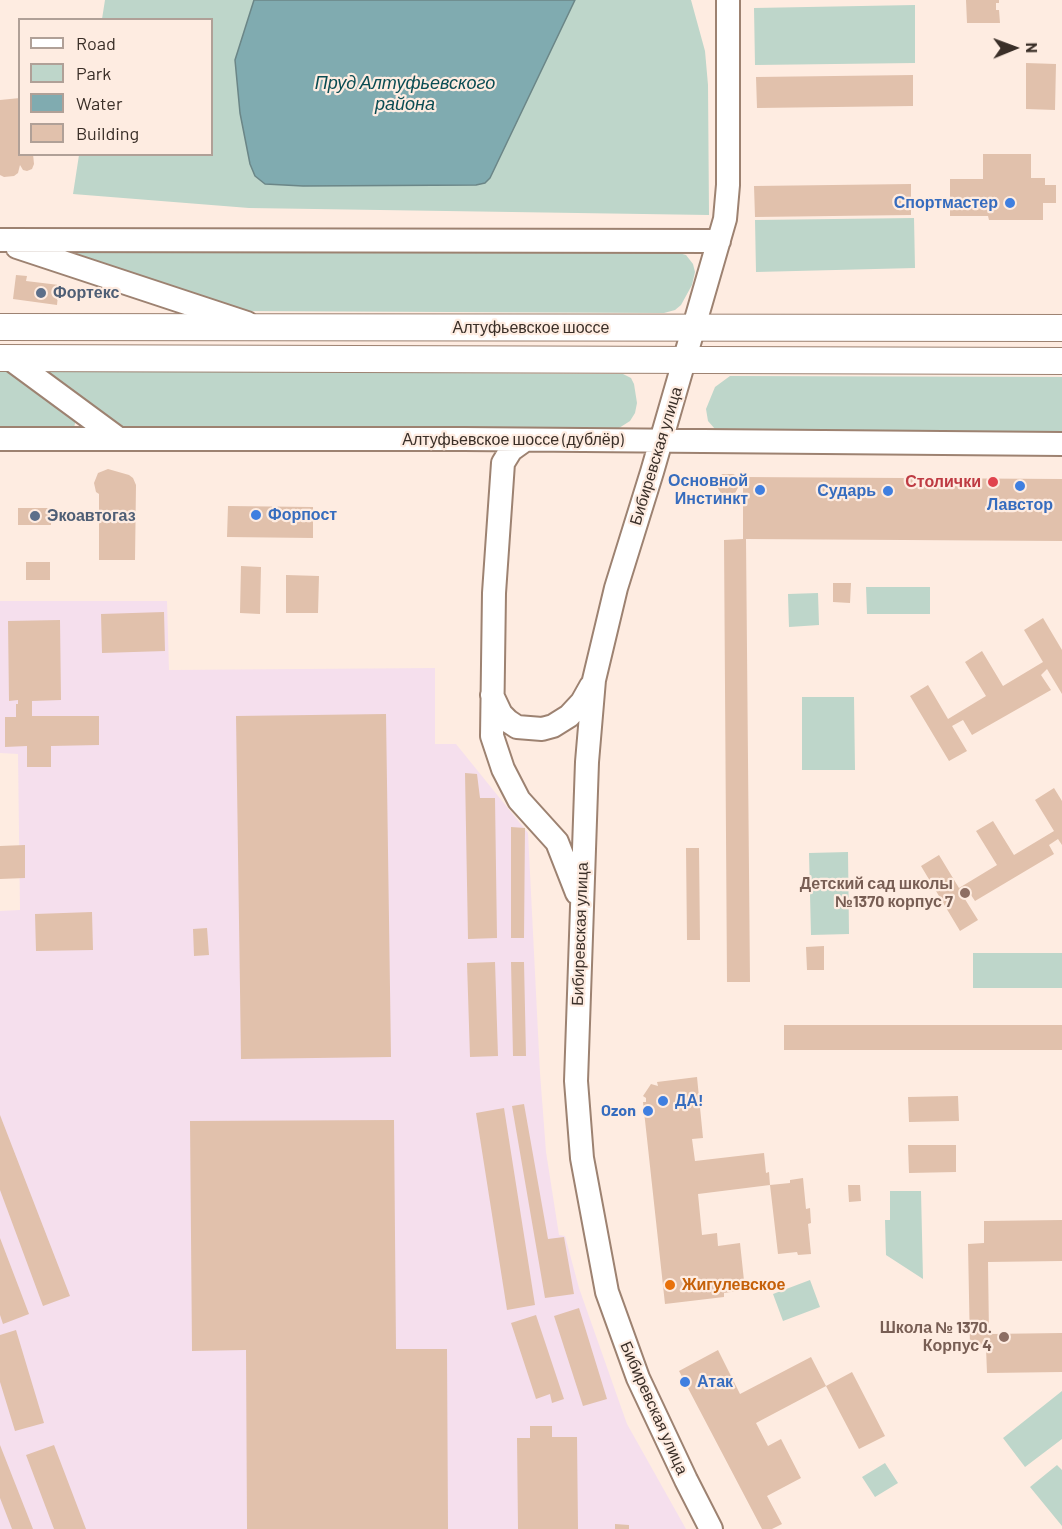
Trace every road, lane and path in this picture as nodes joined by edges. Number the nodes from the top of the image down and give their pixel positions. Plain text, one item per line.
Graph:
1 (717, 0) edge
2 (728, 0) edge
3 (728, 69) junction
4 (0, 241) edge
5 (719, 241) junction
6 (58, 250) junction
7 (0, 327) edge
8 (273, 327) junction
9 (694, 327) junction
10 (1062, 328) edge
11 (4, 358) edge
12 (685, 360) junction
13 (1062, 361) edge
14 (0, 439) edge
15 (119, 439) junction
16 (464, 439) junction
17 (525, 440) junction
18 (661, 440) junction
19 (1062, 444) edge
20 (499, 495) junction
21 (594, 680) junction
22 (491, 694) junction
23 (581, 903) junction
24 (711, 1529) edge

1 - 3 main road
2 - 3 main road
3 - 5 main road, Бибиревская улица
4 - 6 main road
5 - 6 main road
5 - 9 main road, Бибиревская улица
6 - 8 main road
7 - 8 main road, Алтуфьевское шоссе
8 - 9 main road, Алтуфьевское шоссе
9 - 10 main road, Алтуфьевское шоссе
9 - 12 main road, Бибиревская улица
11 - 12 main road, Алтуфьевское шоссе
11 - 15 main road
12 - 13 main road, Алтуфьевское шоссе
12 - 18 main road, Бибиревская улица
14 - 15 main road, Алтуфьевское шоссе (дублёр)
15 - 16 main road, Алтуфьевское шоссе (дублёр)
16 - 17 main road, Алтуфьевское шоссе (дублёр)
16 - 20 main road
17 - 18 main road, Алтуфьевское шоссе (дублёр)
17 - 20 main road
18 - 19 main road, Алтуфьевское шоссе (дублёр)
18 - 21 main road, Бибиревская улица
20 - 22 main road
21 - 22 main road
21 - 23 main road, Бибиревская улица
22 - 23 main road
23 - 24 main road, Бибиревская улица

